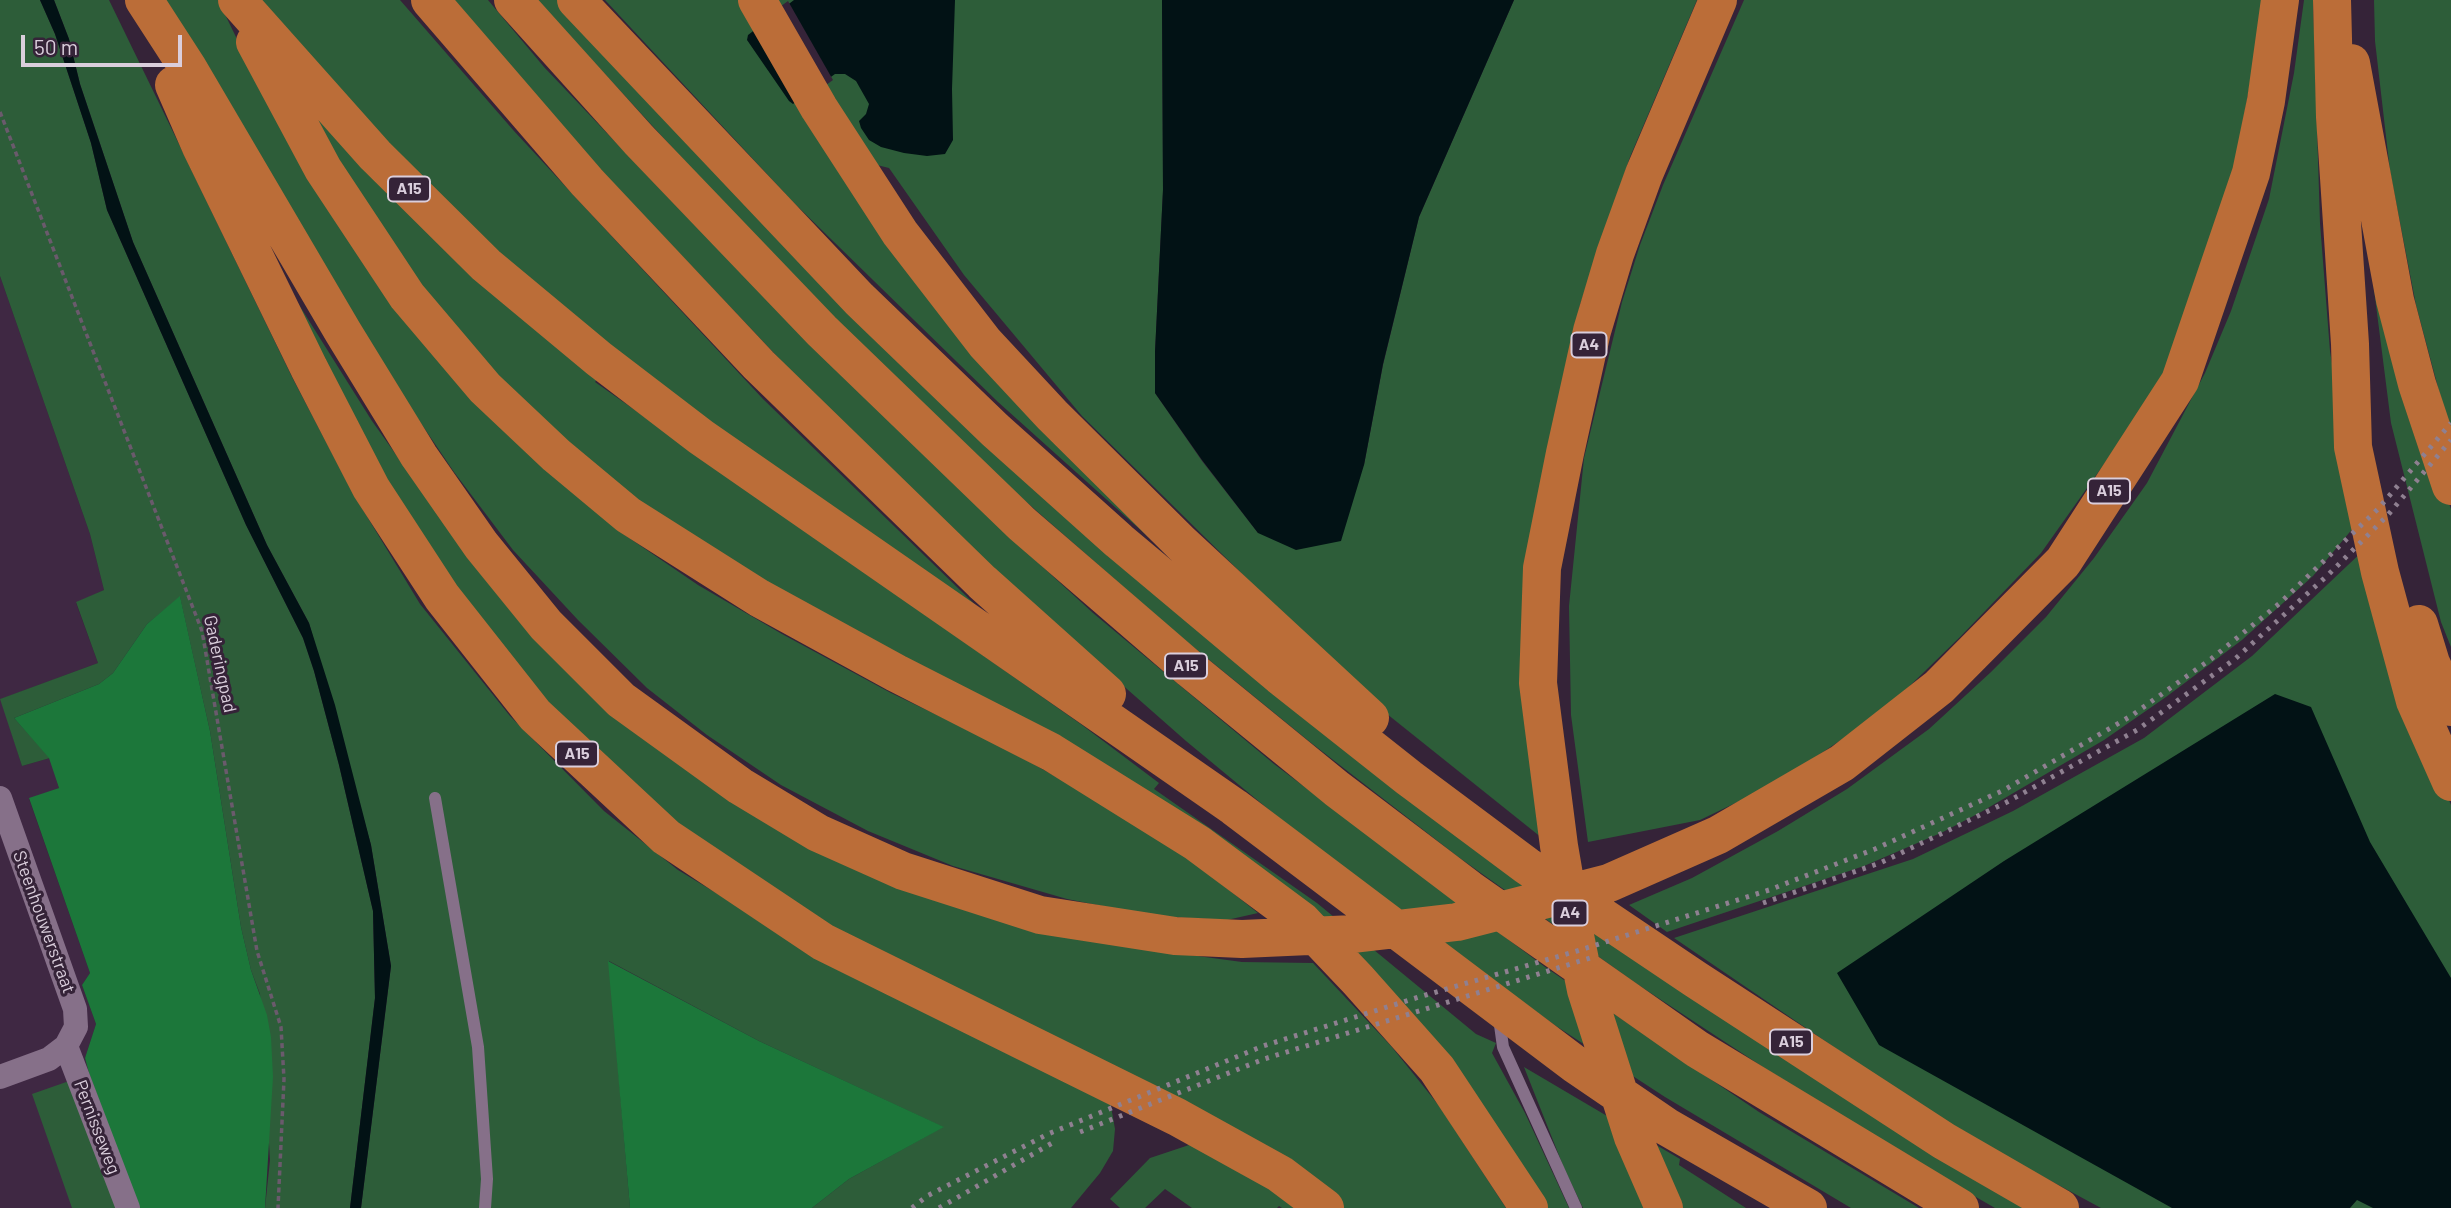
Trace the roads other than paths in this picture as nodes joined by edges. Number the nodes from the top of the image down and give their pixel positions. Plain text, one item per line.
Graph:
1 (136, 0) edge
2 (144, 0) edge
3 (235, 0) edge
4 (430, 0) edge
5 (513, 0) edge
6 (576, 0) edge
7 (757, 0) edge
8 (1718, 0) edge
9 (2280, 0) edge
10 (2332, 0) edge
11 (2339, 0) edge
12 (2350, 344) junction
13 (2451, 486) edge
14 (2451, 707) edge
15 (2451, 782) edge
16 (0, 798) edge
17 (435, 798) dead end
18 (1234, 807) junction
19 (1527, 866) junction
20 (1498, 1007) junction
21 (66, 1046) junction
22 (0, 1077) edge
23 (128, 1208) edge
24 (485, 1208) edge
25 (1325, 1208) edge
26 (1529, 1208) edge
27 (1576, 1208) edge
28 (1664, 1208) edge
29 (1808, 1208) edge
30 (1961, 1208) edge
31 (2060, 1208) edge

1 - 25 highway, A15
2 - 9 highway, A15
3 - 18 highway, A15
3 - 26 highway, A15
4 - 18 highway, A15
5 - 30 highway, A15
6 - 19 highway, A15
7 - 19 highway, A15
8 - 28 highway, A4
10 - 12 highway
11 - 13 highway
12 - 14 highway
12 - 15 highway
16 - 21 street, Steenhouwerstraat
17 - 24 lane
18 - 20 highway, A15
19 - 31 highway, A15
20 - 27 lane
20 - 29 highway, A15
21 - 22 street
21 - 23 street, Pernisseweg

